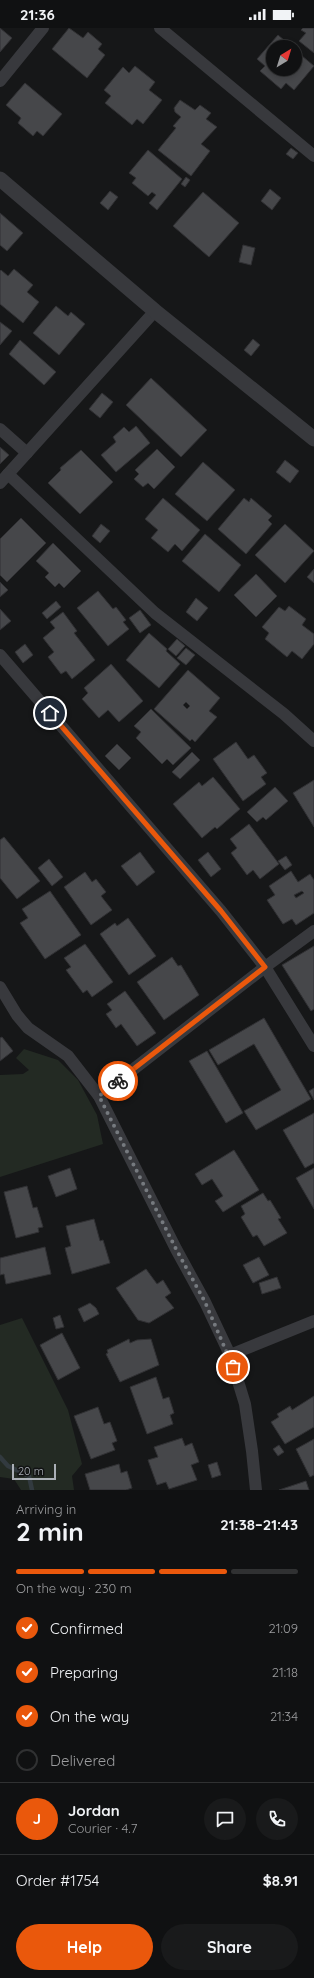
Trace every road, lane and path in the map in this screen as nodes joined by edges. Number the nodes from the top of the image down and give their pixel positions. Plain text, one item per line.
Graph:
1 (43, 28) edge
2 (160, 28) edge
3 (0, 81) edge
4 (314, 156) edge
5 (0, 179) edge
6 (155, 311) junction
7 (0, 429) edge
8 (314, 439) edge
9 (27, 453) junction
10 (4, 479) edge
11 (0, 655) edge
12 (314, 741) edge
13 (314, 931) edge
14 (265, 967) junction
15 (0, 987) edge
16 (314, 1046) edge
17 (99, 1096) junction
18 (314, 1320) edge
19 (230, 1355) junction
20 (256, 1490) edge

1 - 3 street
2 - 4 street
5 - 6 street
6 - 8 street
6 - 9 street
7 - 9 street
9 - 10 street
10 - 12 street
11 - 14 street
13 - 14 street
14 - 16 street
14 - 17 street
15 - 17 street
17 - 19 street
18 - 19 street
19 - 20 street

